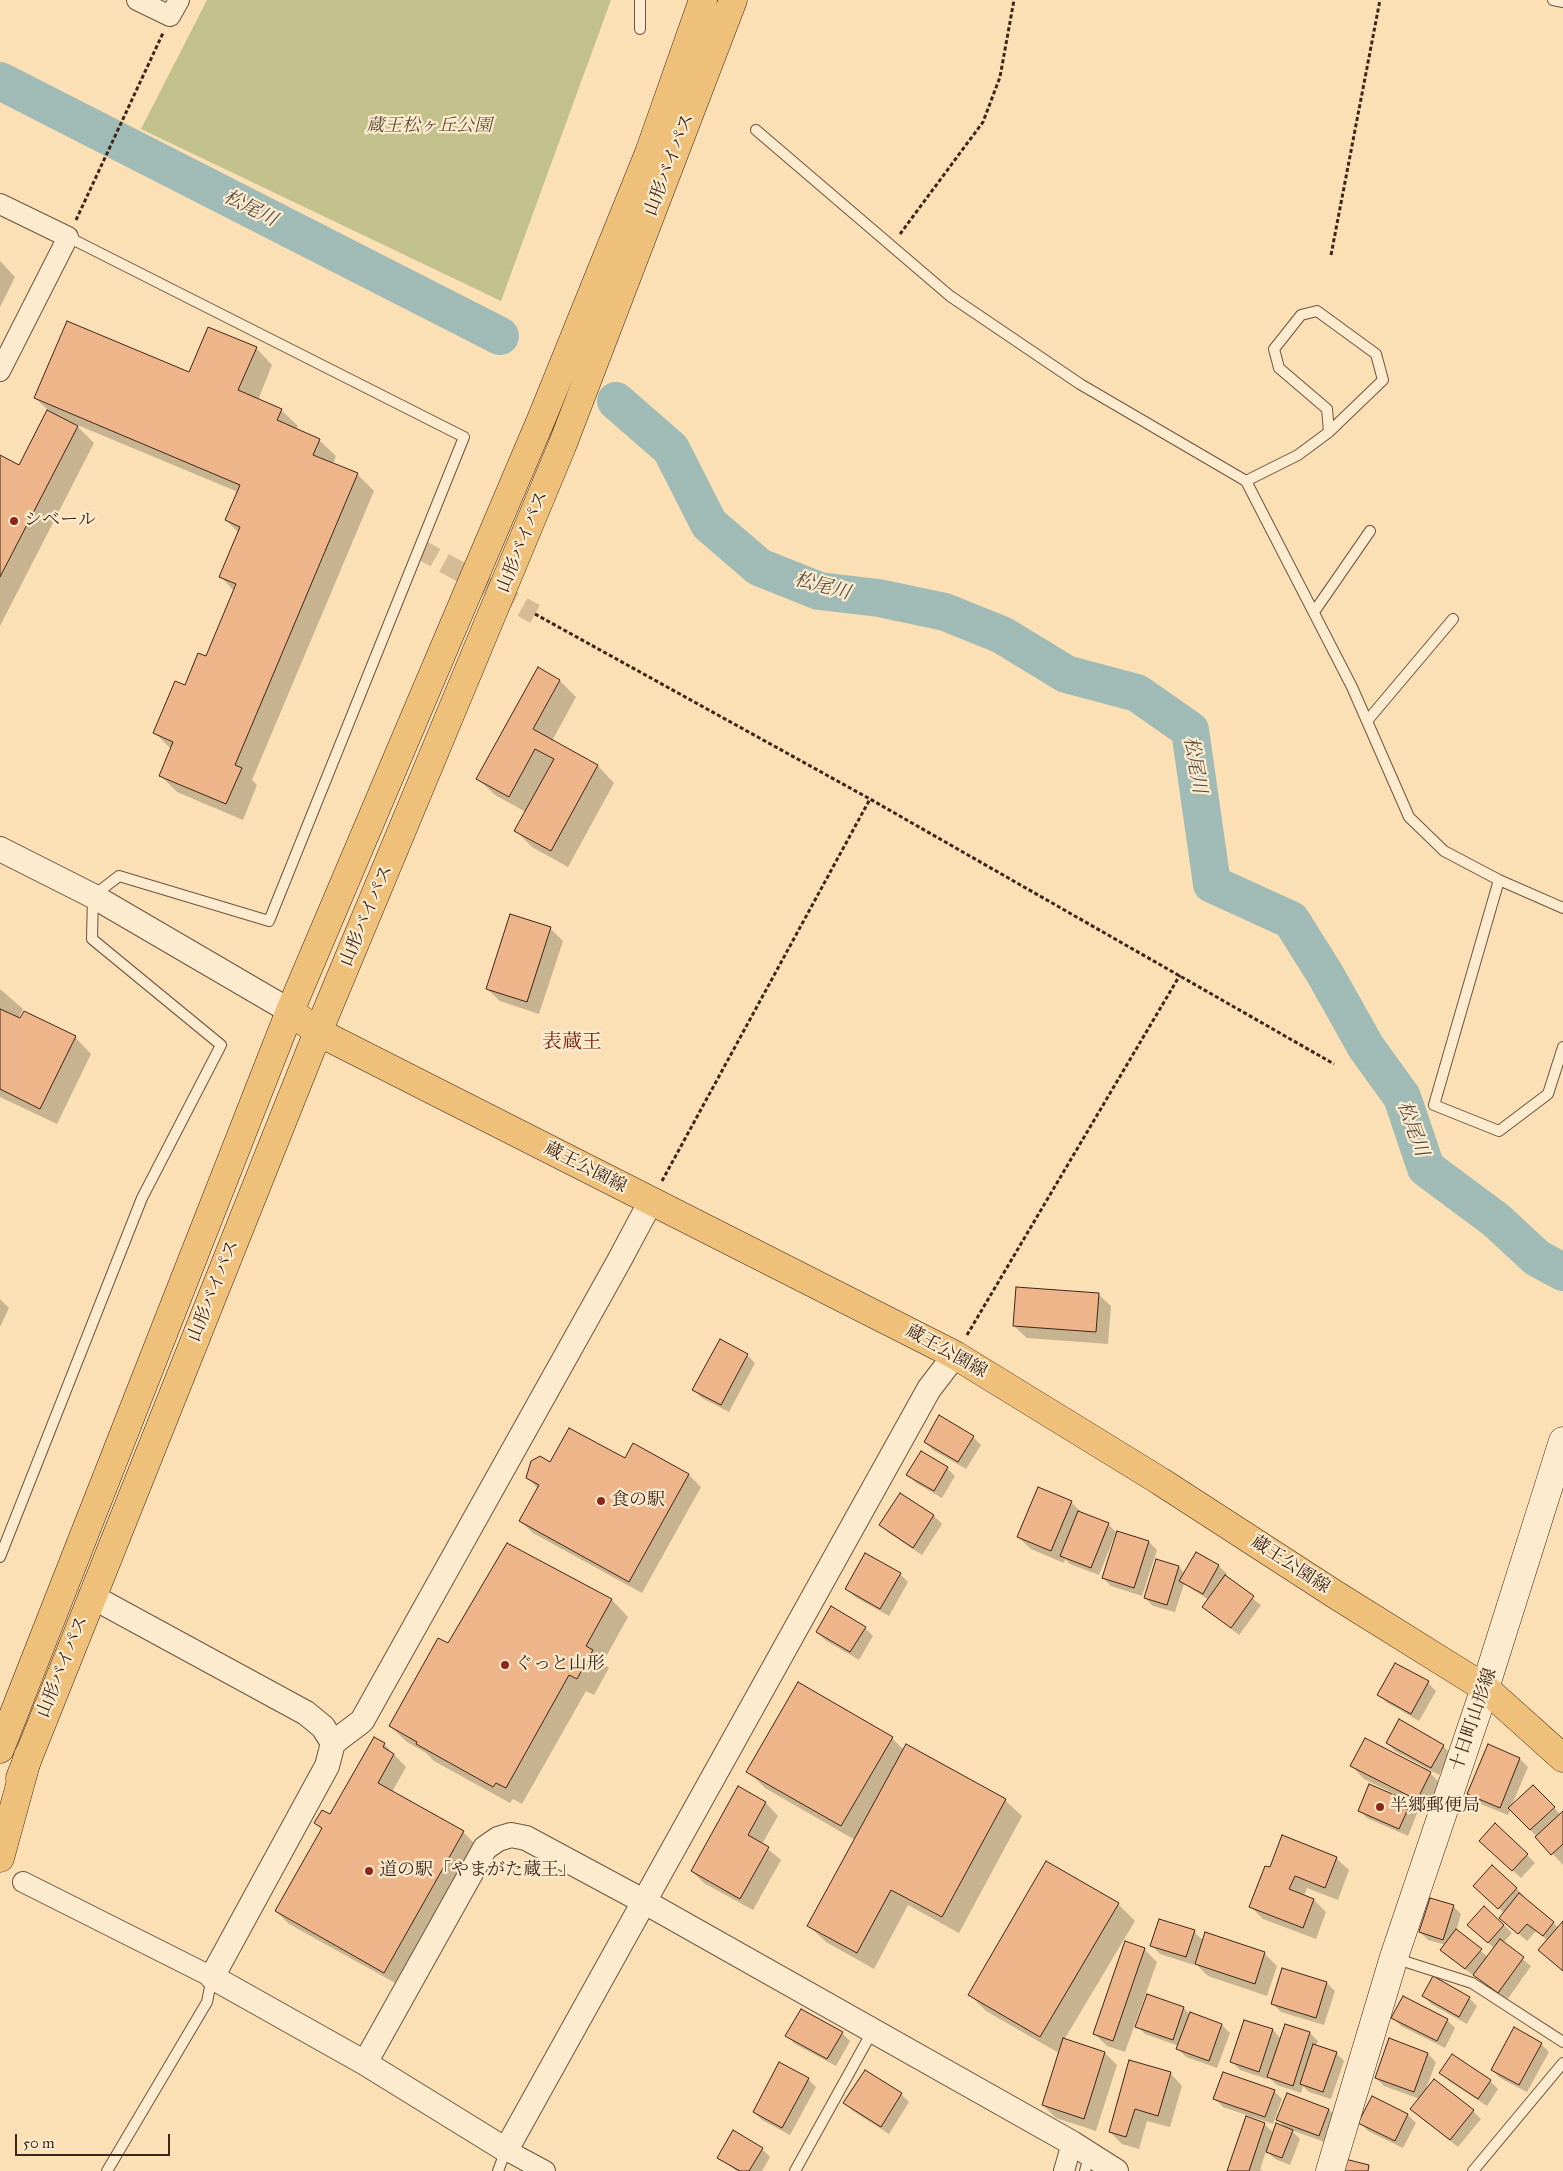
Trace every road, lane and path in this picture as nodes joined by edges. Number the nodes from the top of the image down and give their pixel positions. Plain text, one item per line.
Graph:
1 (138, 0) edge
2 (640, 0) edge
3 (703, 0) edge
4 (733, 0) edge
5 (1014, 0) edge
6 (1380, 0) edge
7 (1553, 0) edge
8 (1563, 2) edge
9 (174, 8) edge
10 (640, 29) dead end
11 (756, 130) dead end
12 (0, 204) edge
13 (82, 210) dead end
14 (68, 237) junction
15 (890, 246) junction
16 (1331, 255) dead end
17 (0, 371) edge
18 (1329, 432) junction
19 (1246, 481) junction
20 (1370, 531) dead end
21 (1314, 612) junction
22 (535, 614) tunnel mouth
23 (1453, 619) dead end
24 (1366, 721) junction
25 (870, 799) junction
26 (0, 849) edge
27 (1499, 880) junction
28 (93, 896) junction
29 (1563, 908) edge
30 (1180, 976) junction
31 (290, 1011) junction
32 (318, 1032) junction
33 (1563, 1047) edge
34 (1334, 1064) dead end
35 (651, 1201) junction
36 (955, 1355) junction
37 (1563, 1440) edge
38 (0, 1557) edge
39 (91, 1596) junction
40 (1485, 1688) junction
41 (333, 1743) junction
42 (0, 1749) edge
43 (28, 1756) junction
44 (1563, 1758) edge
45 (0, 1832) edge
46 (0, 1858) edge
47 (23, 1882) dead end
48 (643, 1901) junction
49 (1394, 1957) junction
50 (212, 1977) junction
51 (872, 2030) junction
52 (1563, 2042) edge
53 (366, 2063) junction
54 (1563, 2063) edge
55 (1083, 2156) edge
56 (502, 2160) edge
57 (108, 2171) edge
58 (545, 2171) edge
59 (794, 2171) edge
60 (1064, 2171) edge
61 (1116, 2171) edge
62 (1330, 2171) edge
63 (1473, 2171) edge

1 - 9 street
2 - 10 lane
3 - 31 main road, 山形バイパス
4 - 32 main road, 山形バイパス
5 - 15 path
6 - 16 path
7 - 8 lane
9 - 13 path
11 - 15 lane
12 - 14 street
14 - 17 street
14 - 28 lane
15 - 19 lane
18 - 18 lane
18 - 19 lane
19 - 21 lane
20 - 21 lane
21 - 24 lane
22 - 25 path
23 - 24 lane
24 - 27 lane
25 - 30 path
25 - 35 path
26 - 28 street
27 - 29 lane
27 - 33 lane
28 - 31 street
28 - 38 lane
30 - 34 path
30 - 36 path
31 - 32 main road, 蔵王公園線
31 - 42 main road, 山形バイパス
32 - 35 main road, 蔵王公園線
32 - 39 main road, 山形バイパス
35 - 36 main road, 蔵王公園線
35 - 41 street
36 - 40 main road, 蔵王公園線
36 - 48 street
37 - 40 main road, 十日町山形線
39 - 41 street
39 - 43 main road, 山形バイパス
40 - 44 main road, 蔵王公園線
40 - 49 main road, 十日町山形線
41 - 50 street
43 - 45 main road, 山形バイパス
43 - 46 main road
47 - 50 street
48 - 51 street
48 - 53 street
48 - 56 street
49 - 52 lane
49 - 62 main road, 十日町山形線
50 - 53 street
50 - 57 lane
51 - 55 street
51 - 59 lane
53 - 56 street
54 - 63 lane
55 - 60 street
55 - 61 street
56 - 58 street

